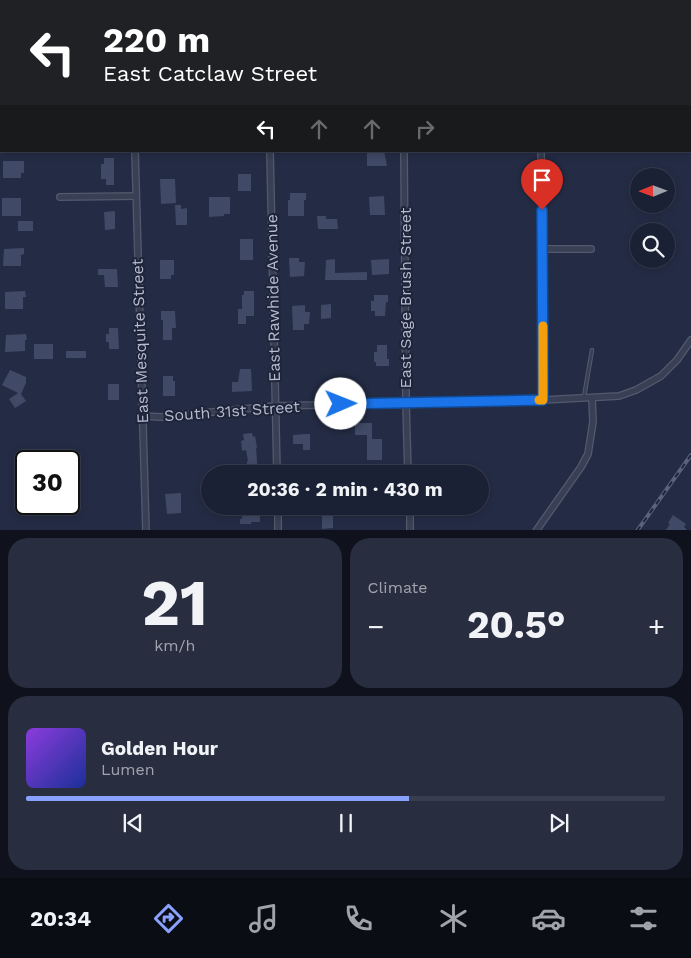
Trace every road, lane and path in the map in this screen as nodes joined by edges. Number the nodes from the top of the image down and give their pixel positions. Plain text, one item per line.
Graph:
1 (135, 152) edge
2 (270, 152) edge
3 (404, 152) edge
4 (541, 152) edge
5 (136, 196) junction
6 (60, 197) dead end
7 (591, 248) dead end
8 (543, 249) junction
9 (691, 340) edge
10 (592, 350) dead end
11 (584, 398) junction
12 (592, 398) junction
13 (543, 400) junction
14 (406, 403) junction
15 (275, 406) junction
16 (142, 416) junction
17 (277, 465) edge
18 (408, 465) edge
19 (278, 515) edge
20 (410, 515) edge
21 (146, 530) edge
22 (278, 530) edge
23 (410, 530) edge
24 (536, 530) edge

1 - 5 street, East Mesquite Street
2 - 15 street, East Rawhide Avenue
3 - 14 street, East Sage Brush Street
4 - 8 street
5 - 6 street
5 - 16 street, East Mesquite Street
7 - 8 street
8 - 13 street
9 - 12 street, South 31st Street
10 - 11 lane
11 - 12 street, South 31st Street
11 - 13 street, South 31st Street
12 - 24 street
13 - 14 street, South 31st Street
14 - 15 street, South 31st Street
14 - 18 street, East Sage Brush Street
15 - 16 street, South 31st Street
15 - 17 street, East Rawhide Avenue
16 - 21 street, East Mesquite Street
19 - 22 street
20 - 23 street

